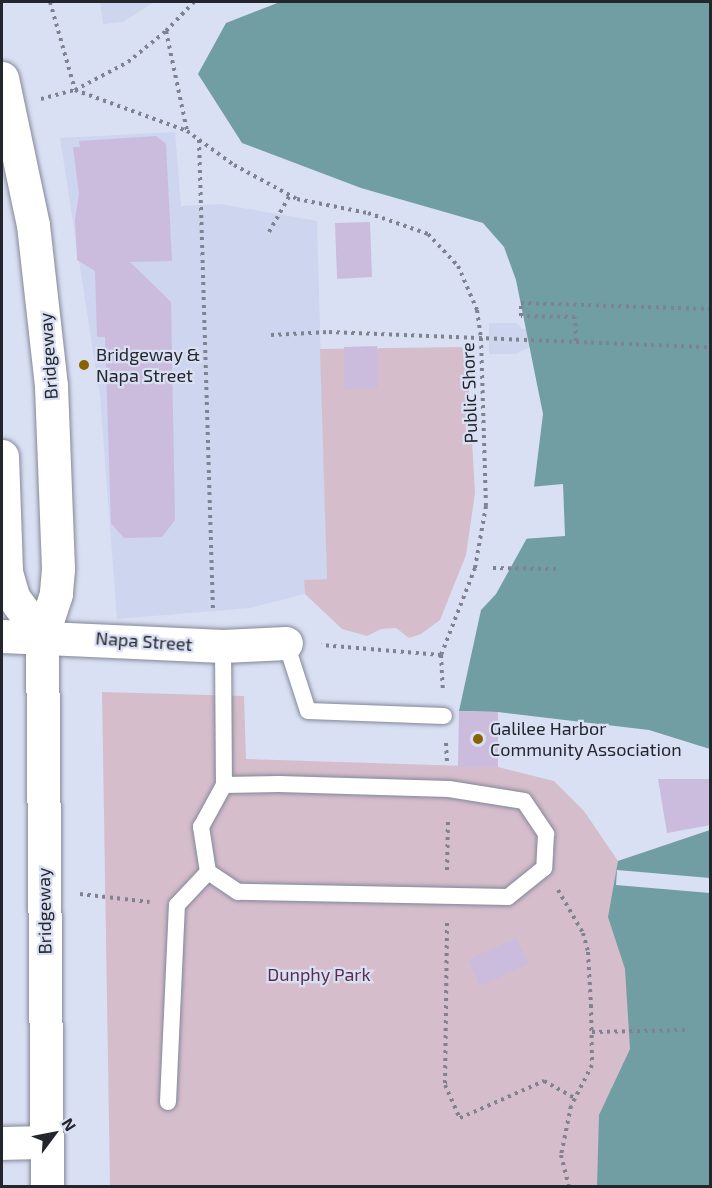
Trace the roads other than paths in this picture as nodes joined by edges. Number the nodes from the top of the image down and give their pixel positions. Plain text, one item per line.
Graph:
1 (2, 78) edge
2 (2, 456) edge
3 (2, 636) edge
4 (42, 636) junction
5 (286, 643) joint
6 (219, 646) junction
7 (444, 716) dead end
8 (224, 785) junction
9 (208, 872) junction
10 (168, 1102) dead end
11 (46, 1142) junction
12 (2, 1143) edge
13 (47, 1186) edge

1 - 4 main road, Bridgeway
2 - 4 main road
3 - 4 main road, Napa Street
4 - 6 main road, Napa Street
4 - 11 main road, Bridgeway
5 - 6 main road, Napa Street
5 - 7 lane
6 - 8 lane
8 - 9 lane
8 - 9 lane
9 - 10 lane
11 - 12 main road
11 - 13 main road, Bridgeway

